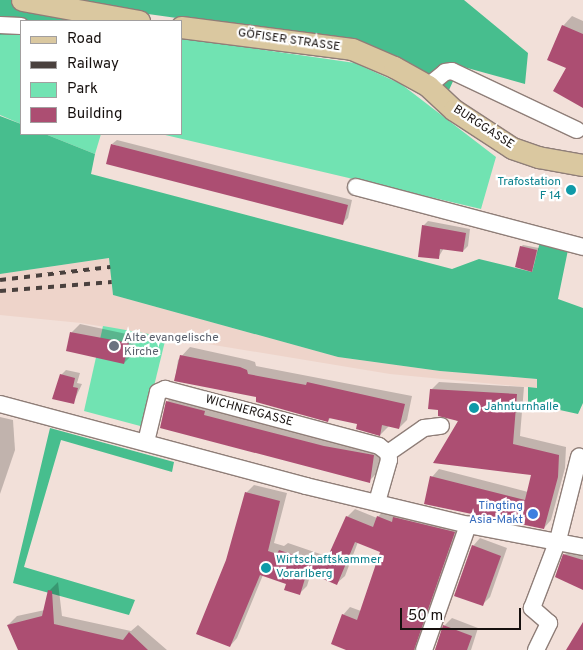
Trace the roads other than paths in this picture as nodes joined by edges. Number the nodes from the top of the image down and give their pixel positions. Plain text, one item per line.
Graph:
1 (22, 0) edge
2 (97, 19) edge
3 (118, 20) edge
4 (0, 25) edge
5 (20, 26) edge
6 (182, 27) edge
7 (394, 67) joint
8 (428, 86) junction
9 (577, 130) dead end
10 (583, 165) edge
11 (356, 187) dead end
12 (583, 247) edge
13 (7, 405) edge
14 (441, 426) dead end
15 (146, 442) junction
16 (388, 453) junction
17 (579, 457) dead end
18 (377, 502) junction
19 (468, 525) junction
20 (558, 540) junction
21 (583, 547) edge
22 (424, 650) edge
23 (536, 650) edge

1 - 2 main road
2 - 3 main road
4 - 5 street
6 - 7 main road, GÖFISER STRASSE
7 - 8 main road, BURGGASSE
8 - 9 street
8 - 10 main road, BURGGASSE
11 - 12 street
13 - 15 street
14 - 16 street
15 - 16 street, WICHNERGASSE
15 - 18 street
16 - 18 street
17 - 20 street
18 - 19 street
19 - 20 street
19 - 22 street
20 - 21 street
20 - 23 street

